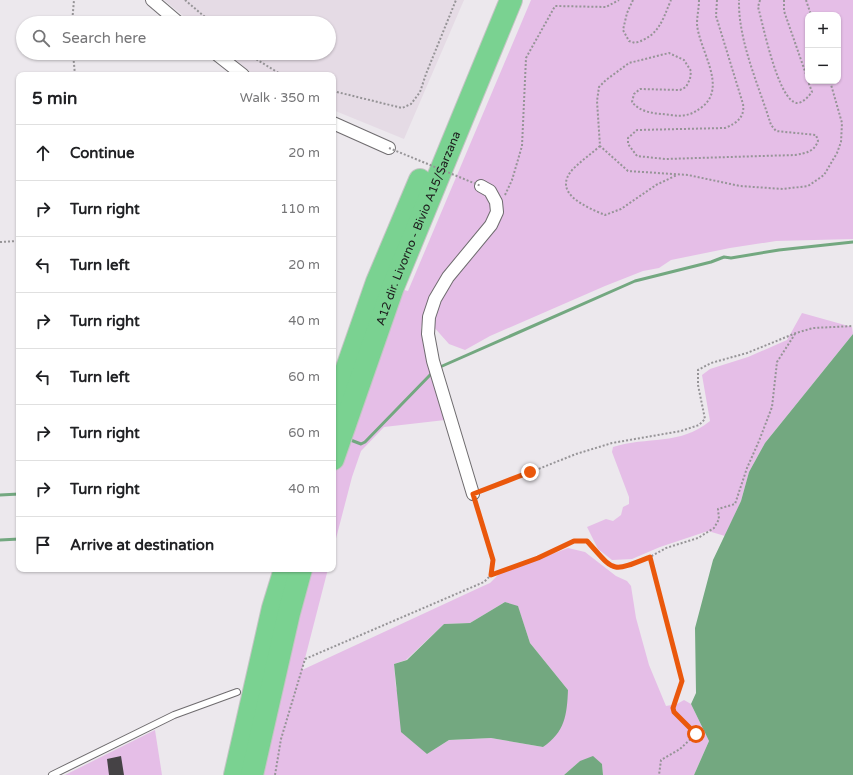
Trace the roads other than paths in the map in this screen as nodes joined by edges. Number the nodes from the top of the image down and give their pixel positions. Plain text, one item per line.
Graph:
1 (152, 0) edge
2 (495, 0) edge
3 (511, 0) edge
4 (171, 16) edge
5 (224, 60) edge
6 (239, 72) edge
7 (336, 125) edge
8 (389, 148) road end
9 (481, 186) road end
10 (336, 400) edge
11 (336, 449) edge
12 (473, 494) road end
13 (284, 572) edge
14 (301, 572) edge
15 (237, 692) dead end
16 (52, 775) edge
17 (235, 775) edge
18 (252, 775) edge

1 - 4 street
2 - 10 highway
3 - 11 highway, A12 dir. Livorno - Bivio A15/Sarzana
5 - 6 street
7 - 8 street
9 - 12 street
13 - 17 highway
14 - 18 highway
15 - 16 lane

